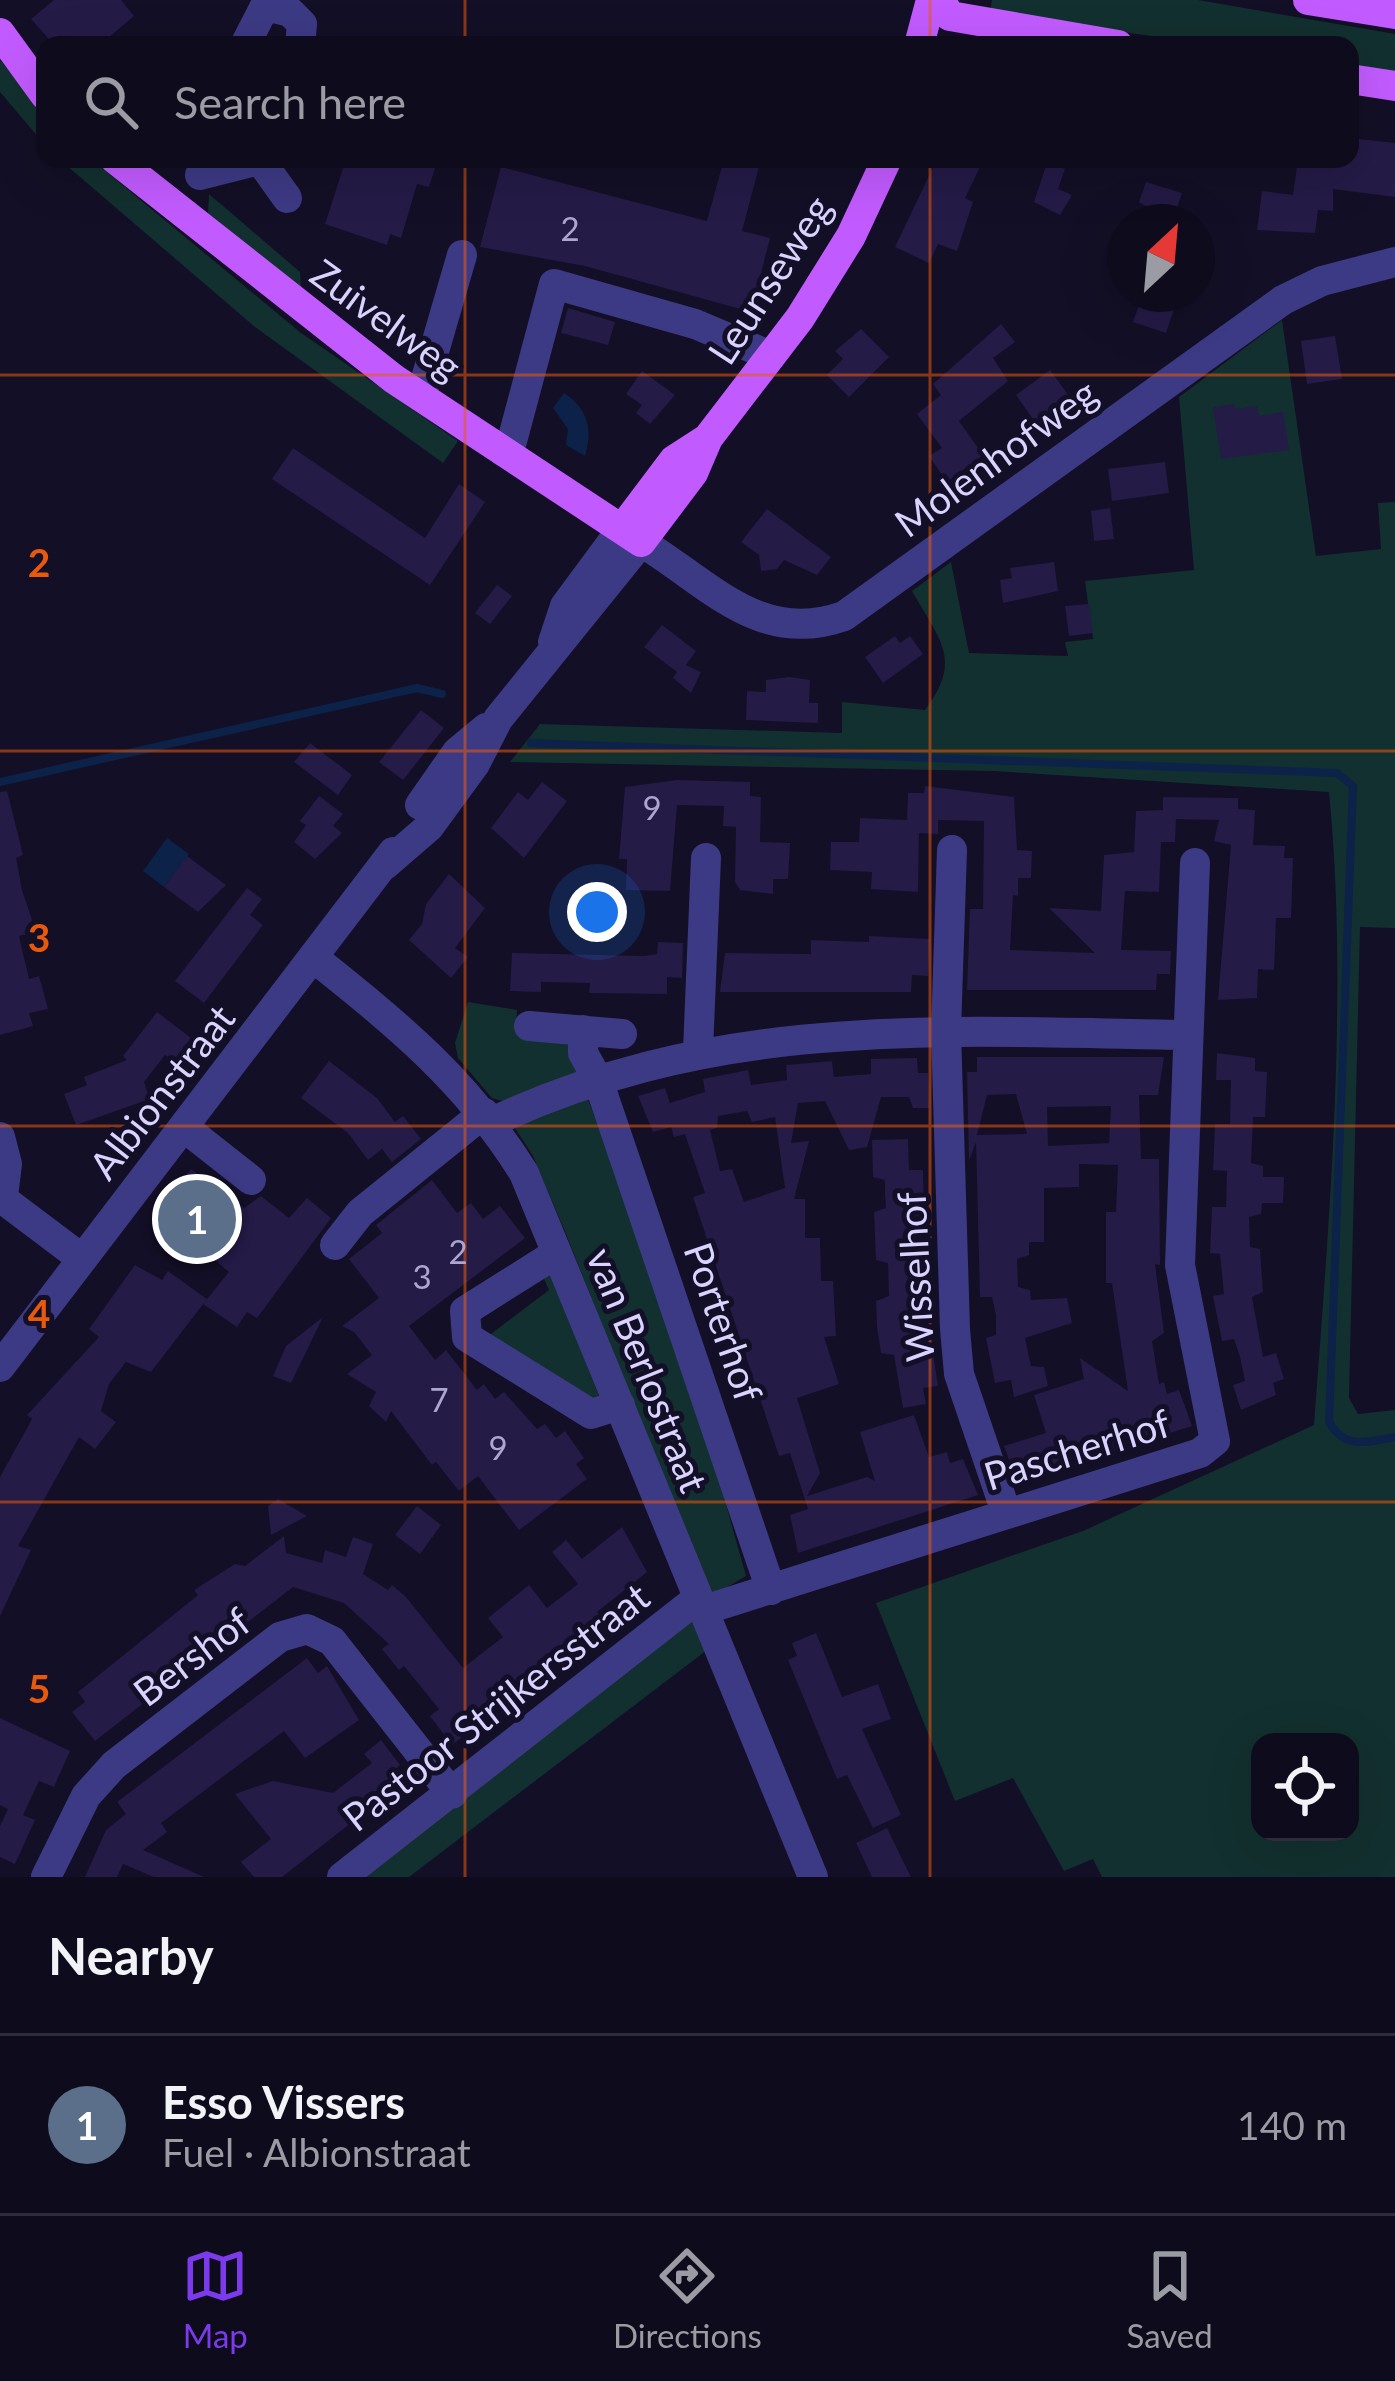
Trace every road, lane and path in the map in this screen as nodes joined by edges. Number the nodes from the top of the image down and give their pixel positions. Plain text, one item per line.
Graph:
1 (1308, 0) edge
2 (943, 12) edge
3 (1395, 14) edge
4 (0, 33) edge
5 (250, 36) edge
6 (301, 36) edge
7 (1070, 36) edge
8 (1359, 80) edge
9 (36, 83) edge
10 (1395, 86) edge
11 (126, 168) edge
12 (202, 168) edge
13 (267, 168) edge
14 (883, 168) edge
15 (287, 198) dead end
16 (185, 217) junction
17 (462, 255) dead end
18 (1395, 262) edge
19 (771, 356) junction
20 (421, 396) junction
21 (503, 451) junction
22 (631, 535) junction
23 (952, 850) dead end
24 (706, 858) dead end
25 (1195, 863) dead end
26 (311, 947) junction
27 (529, 1026) dead end
28 (583, 1030) junction
29 (946, 1031) junction
30 (622, 1034) dead end
31 (1188, 1034) junction
32 (698, 1051) junction
33 (598, 1080) junction
34 (488, 1117) junction
35 (185, 1128) junction
36 (0, 1137) edge
37 (251, 1180) dead end
38 (2, 1196) edge
39 (334, 1245) dead end
40 (557, 1253) junction
41 (81, 1258) junction
42 (0, 1367) edge
43 (620, 1405) junction
44 (1006, 1512) junction
45 (771, 1589) junction
46 (701, 1605) junction
47 (452, 1794) junction
48 (46, 1877) edge
49 (343, 1877) edge
50 (813, 1877) edge

1 - 3 main road
2 - 7 main road
4 - 9 main road
5 - 6 street
8 - 10 main road
11 - 16 main road, Zuivelweg
12 - 16 street
13 - 15 street
14 - 19 main road, Leunseweg
16 - 20 main road, Zuivelweg
17 - 20 street
18 - 22 street, Molenhofweg
19 - 21 street
19 - 22 main road, Leunseweg
20 - 21 main road, Zuivelweg
21 - 22 main road, Zuivelweg
22 - 26 street, Albionstraat
23 - 29 street
24 - 32 street
25 - 31 street, Pascherhof
26 - 34 street, van Berlostraat
26 - 35 street, Albionstraat
27 - 28 street
28 - 30 street
28 - 33 street
29 - 31 street
29 - 32 street
29 - 44 street, Wisselhof
31 - 44 street, Pascherhof
32 - 33 street
33 - 34 street
33 - 45 street, Porterhof
34 - 39 street
34 - 40 street, van Berlostraat
35 - 37 street
35 - 41 street, Albionstraat
36 - 38 street
38 - 41 street
40 - 43 street, van Berlostraat
40 - 43 street
41 - 42 street, Albionstraat
43 - 46 street, van Berlostraat
44 - 45 street, Pascherhof
45 - 46 street, Pascherhof
46 - 47 street, Pastoor Strijkersstraat
46 - 50 street, van Berlostraat
47 - 48 street, Bershof
47 - 49 street, Pastoor Strijkersstraat

